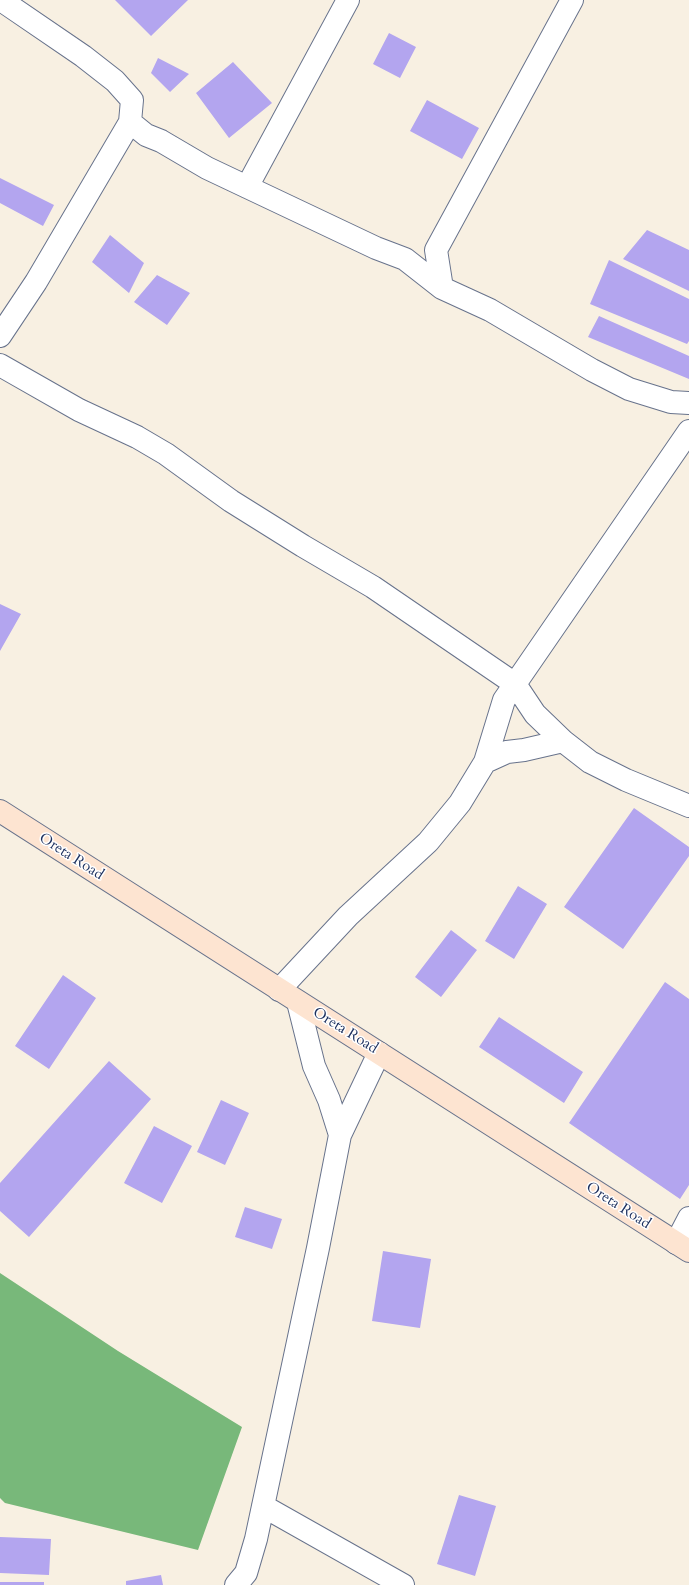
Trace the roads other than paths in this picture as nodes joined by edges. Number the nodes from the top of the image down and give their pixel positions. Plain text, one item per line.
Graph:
1 (1, 0) edge
2 (348, 0) edge
3 (572, 0) edge
4 (130, 122) junction
5 (247, 187) junction
6 (436, 250) junction
7 (405, 259) junction
8 (442, 288) junction
9 (0, 336) edge
10 (0, 365) edge
11 (689, 403) edge
12 (689, 431) edge
13 (515, 684) junction
14 (563, 741) junction
15 (485, 762) junction
16 (689, 806) edge
17 (0, 811) edge
18 (279, 990) junction
19 (298, 1002) junction
20 (380, 1053) junction
21 (340, 1135) junction
22 (689, 1218) edge
23 (683, 1247) edge
24 (263, 1506) junction
25 (236, 1585) edge
26 (403, 1585) edge

1 - 4 street
2 - 5 street
3 - 6 street
4 - 5 street
4 - 9 street
5 - 7 street
6 - 7 street
6 - 8 street
7 - 8 street
8 - 11 street
10 - 13 street
12 - 13 street
13 - 14 street
13 - 15 street
14 - 15 street
14 - 16 street
15 - 18 street
17 - 18 street, Oreta Road
18 - 19 street, Oreta Road
19 - 20 street, Oreta Road
19 - 21 street
20 - 21 street
20 - 23 street, Oreta Road
21 - 24 street
22 - 23 street
24 - 25 street
24 - 26 street

